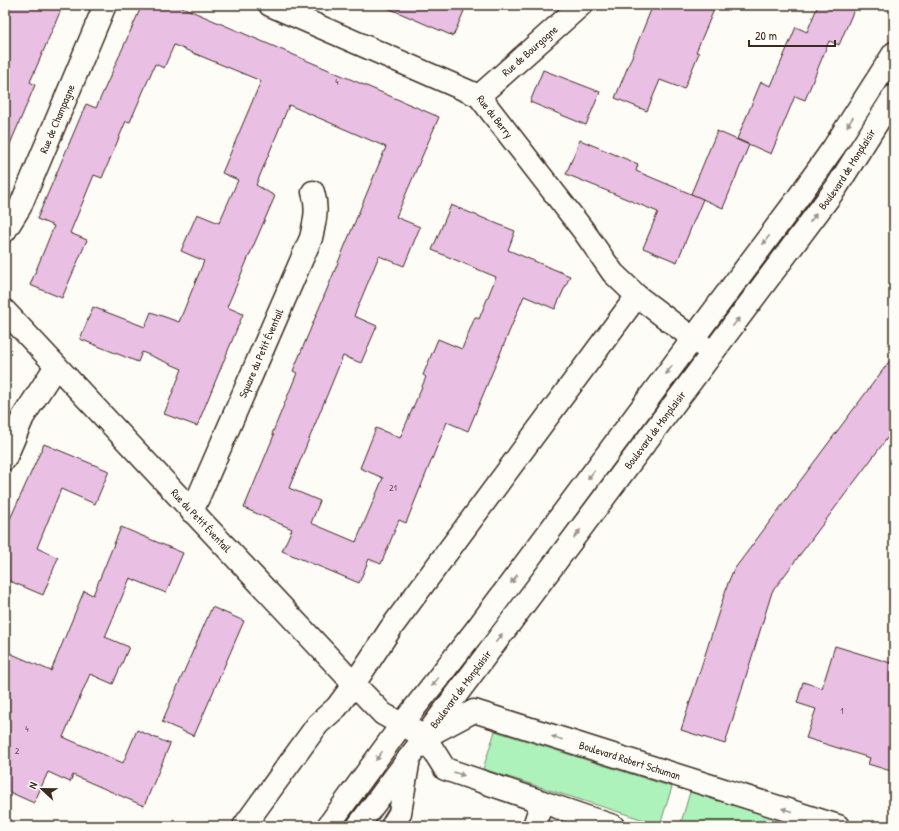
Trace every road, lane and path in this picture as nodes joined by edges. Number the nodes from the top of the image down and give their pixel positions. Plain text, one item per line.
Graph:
1 (105, 5) edge
2 (270, 5) edge
3 (580, 5) edge
4 (894, 53) edge
5 (479, 96) junction
6 (894, 96) edge
7 (313, 192) dead end
8 (5, 231) edge
9 (637, 296) junction
10 (5, 311) edge
11 (692, 339) junction
12 (712, 353) junction
13 (56, 366) junction
14 (5, 459) edge
15 (192, 512) junction
16 (354, 684) junction
17 (402, 724) junction
18 (425, 736) junction
19 (409, 758) junction
20 (542, 802) junction
21 (244, 826) edge
22 (328, 826) edge
23 (358, 826) edge
24 (392, 826) edge
25 (534, 826) edge
26 (613, 826) edge
27 (838, 826) edge

1 - 8 street, Rue de Champagne
2 - 5 street, Rue du Berry
3 - 5 street, Rue de Bourgogne
4 -> 11 street, Boulevard de Monplaisir
5 - 9 street, Rue du Berry
12 -> 6 street, Boulevard de Monplaisir
7 - 15 street, Square du Petit Éventail
9 - 11 street
9 - 16 street
10 - 13 street, Rue du Petit Éventail
11 - 12 street
11 -> 17 street, Boulevard de Monplaisir
18 -> 12 street, Boulevard de Monplaisir
13 - 14 street
13 - 15 street, Rue du Petit Éventail
15 - 16 street, Rue du Petit Éventail
16 - 17 street, Rue du Petit Éventail
16 - 21 street
17 - 18 street
17 -> 22 street, Boulevard de Monplaisir
18 - 19 street, Boulevard de Monplaisir
18 -> 20 street
27 -> 18 street, Boulevard Robert Schuman
19 - 23 street, Boulevard de Monplaisir
19 - 24 street, Boulevard de Monplaisir
20 - 25 street
20 - 26 street

